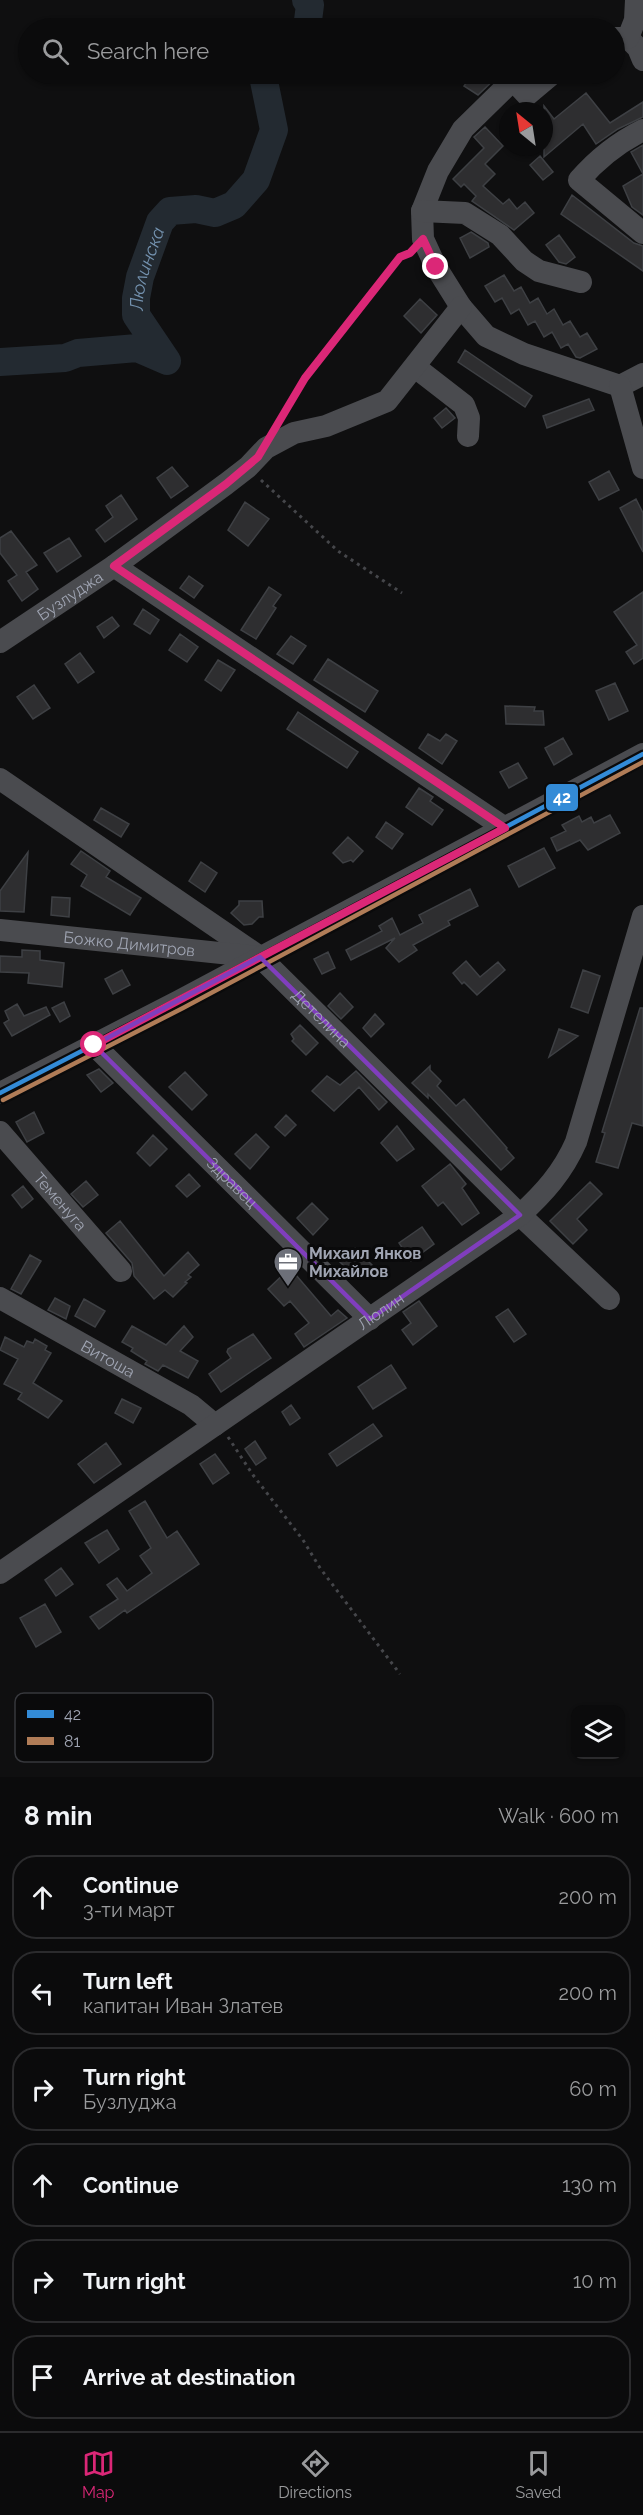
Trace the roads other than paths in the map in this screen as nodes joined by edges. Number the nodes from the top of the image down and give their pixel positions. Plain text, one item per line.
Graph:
1 (636, 0) edge
2 (625, 34) edge
3 (625, 40) edge
4 (643, 60) edge
5 (509, 84) edge
6 (517, 84) edge
7 (540, 84) edge
8 (643, 130) edge
9 (422, 211) junction
10 (643, 233) edge
11 (580, 282) dead end
12 (461, 307) junction
13 (415, 368) junction
14 (643, 374) edge
15 (620, 386) junction
16 (468, 436) dead end
17 (643, 468) edge
18 (114, 566) junction
19 (0, 642) edge
20 (643, 754) edge
21 (0, 779) edge
22 (505, 828) junction
23 (643, 916) edge
24 (0, 930) edge
25 (260, 957) junction
26 (94, 1045) junction
27 (0, 1093) edge
28 (0, 1132) edge
29 (520, 1215) junction
30 (121, 1271) dead end
31 (0, 1298) edge
32 (609, 1299) dead end
33 (370, 1319) junction
34 (216, 1424) junction
35 (0, 1573) edge

1 - 2 street
3 - 4 street
5 - 9 street
6 - 7 street
8 - 10 street
9 - 11 street
9 - 12 street
12 - 13 street, Бузлуджа
12 - 15 street
13 - 16 street
13 - 18 street, Бузлуджа
14 - 15 street
15 - 17 street
18 - 19 street, Бузлуджа
18 - 22 street
20 - 22 street
21 - 25 street, Детелина
22 - 25 street
23 - 29 street, Люлин
24 - 25 street, Божко Димитров
25 - 26 street
25 - 29 street, Детелина
26 - 27 street
26 - 33 street, Здравец
28 - 30 street, Теменуга
29 - 32 street, Детелина
29 - 33 street, Люлин
31 - 34 street, Витоша
33 - 34 street, Люлин
34 - 35 street, Люлин

